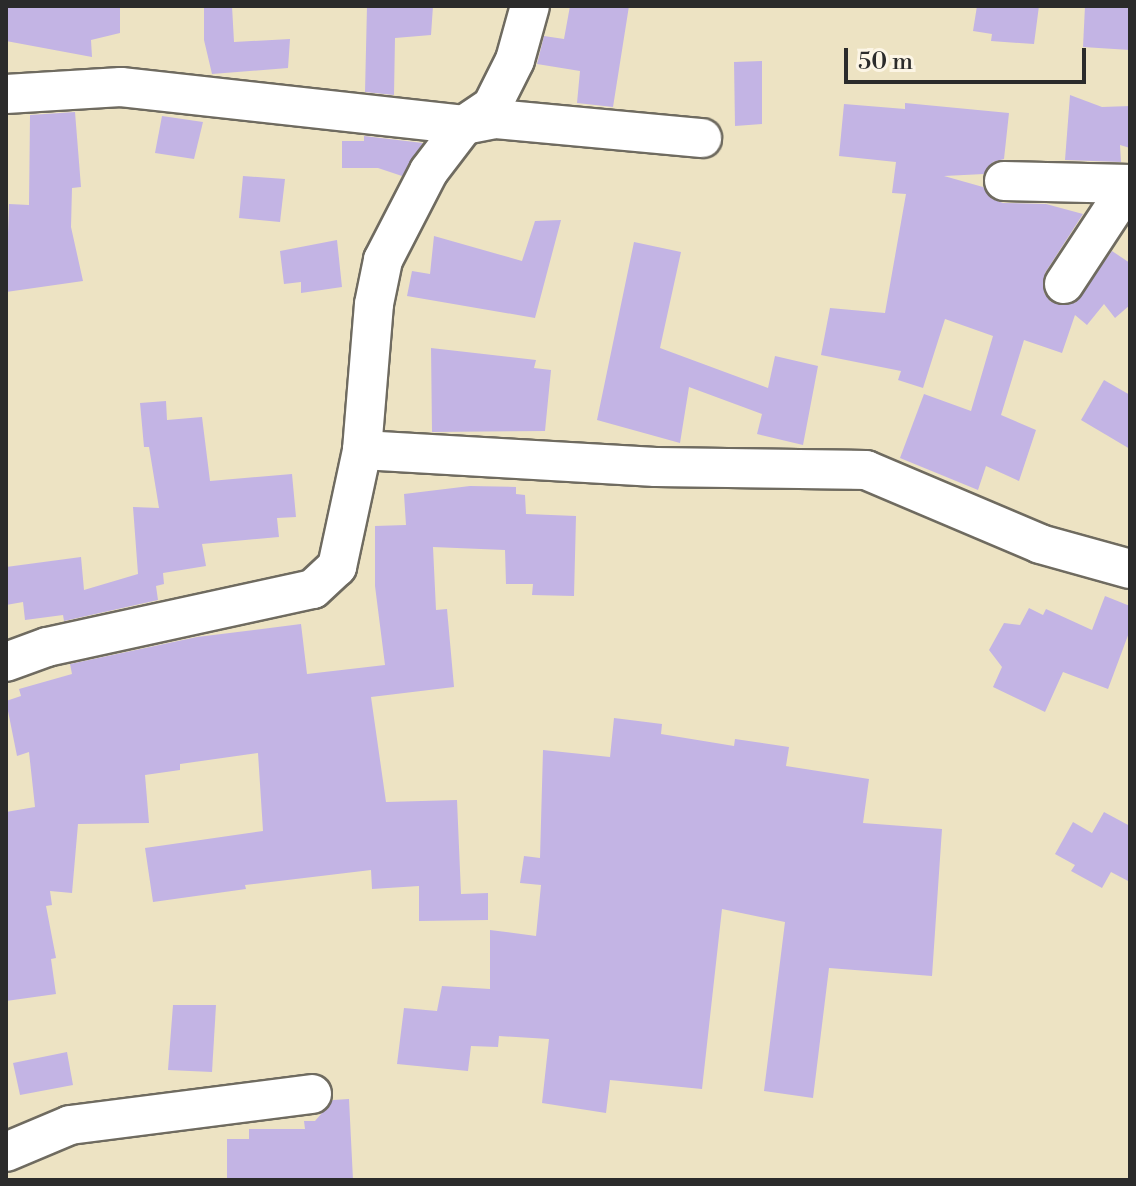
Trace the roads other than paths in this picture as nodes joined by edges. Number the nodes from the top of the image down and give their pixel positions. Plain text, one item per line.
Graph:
1 (530, 6) edge
2 (6, 94) edge
3 (464, 125) junction
4 (702, 138) dead end
5 (1004, 181) dead end
6 (1130, 184) edge
7 (1064, 284) dead end
8 (362, 450) junction
9 (1130, 569) edge
10 (6, 662) edge
11 (312, 1094) dead end
12 (6, 1152) edge

1 - 3 street
2 - 3 street
3 - 4 street
3 - 8 street
5 - 6 street
6 - 7 street
8 - 9 street
8 - 10 street
11 - 12 street

